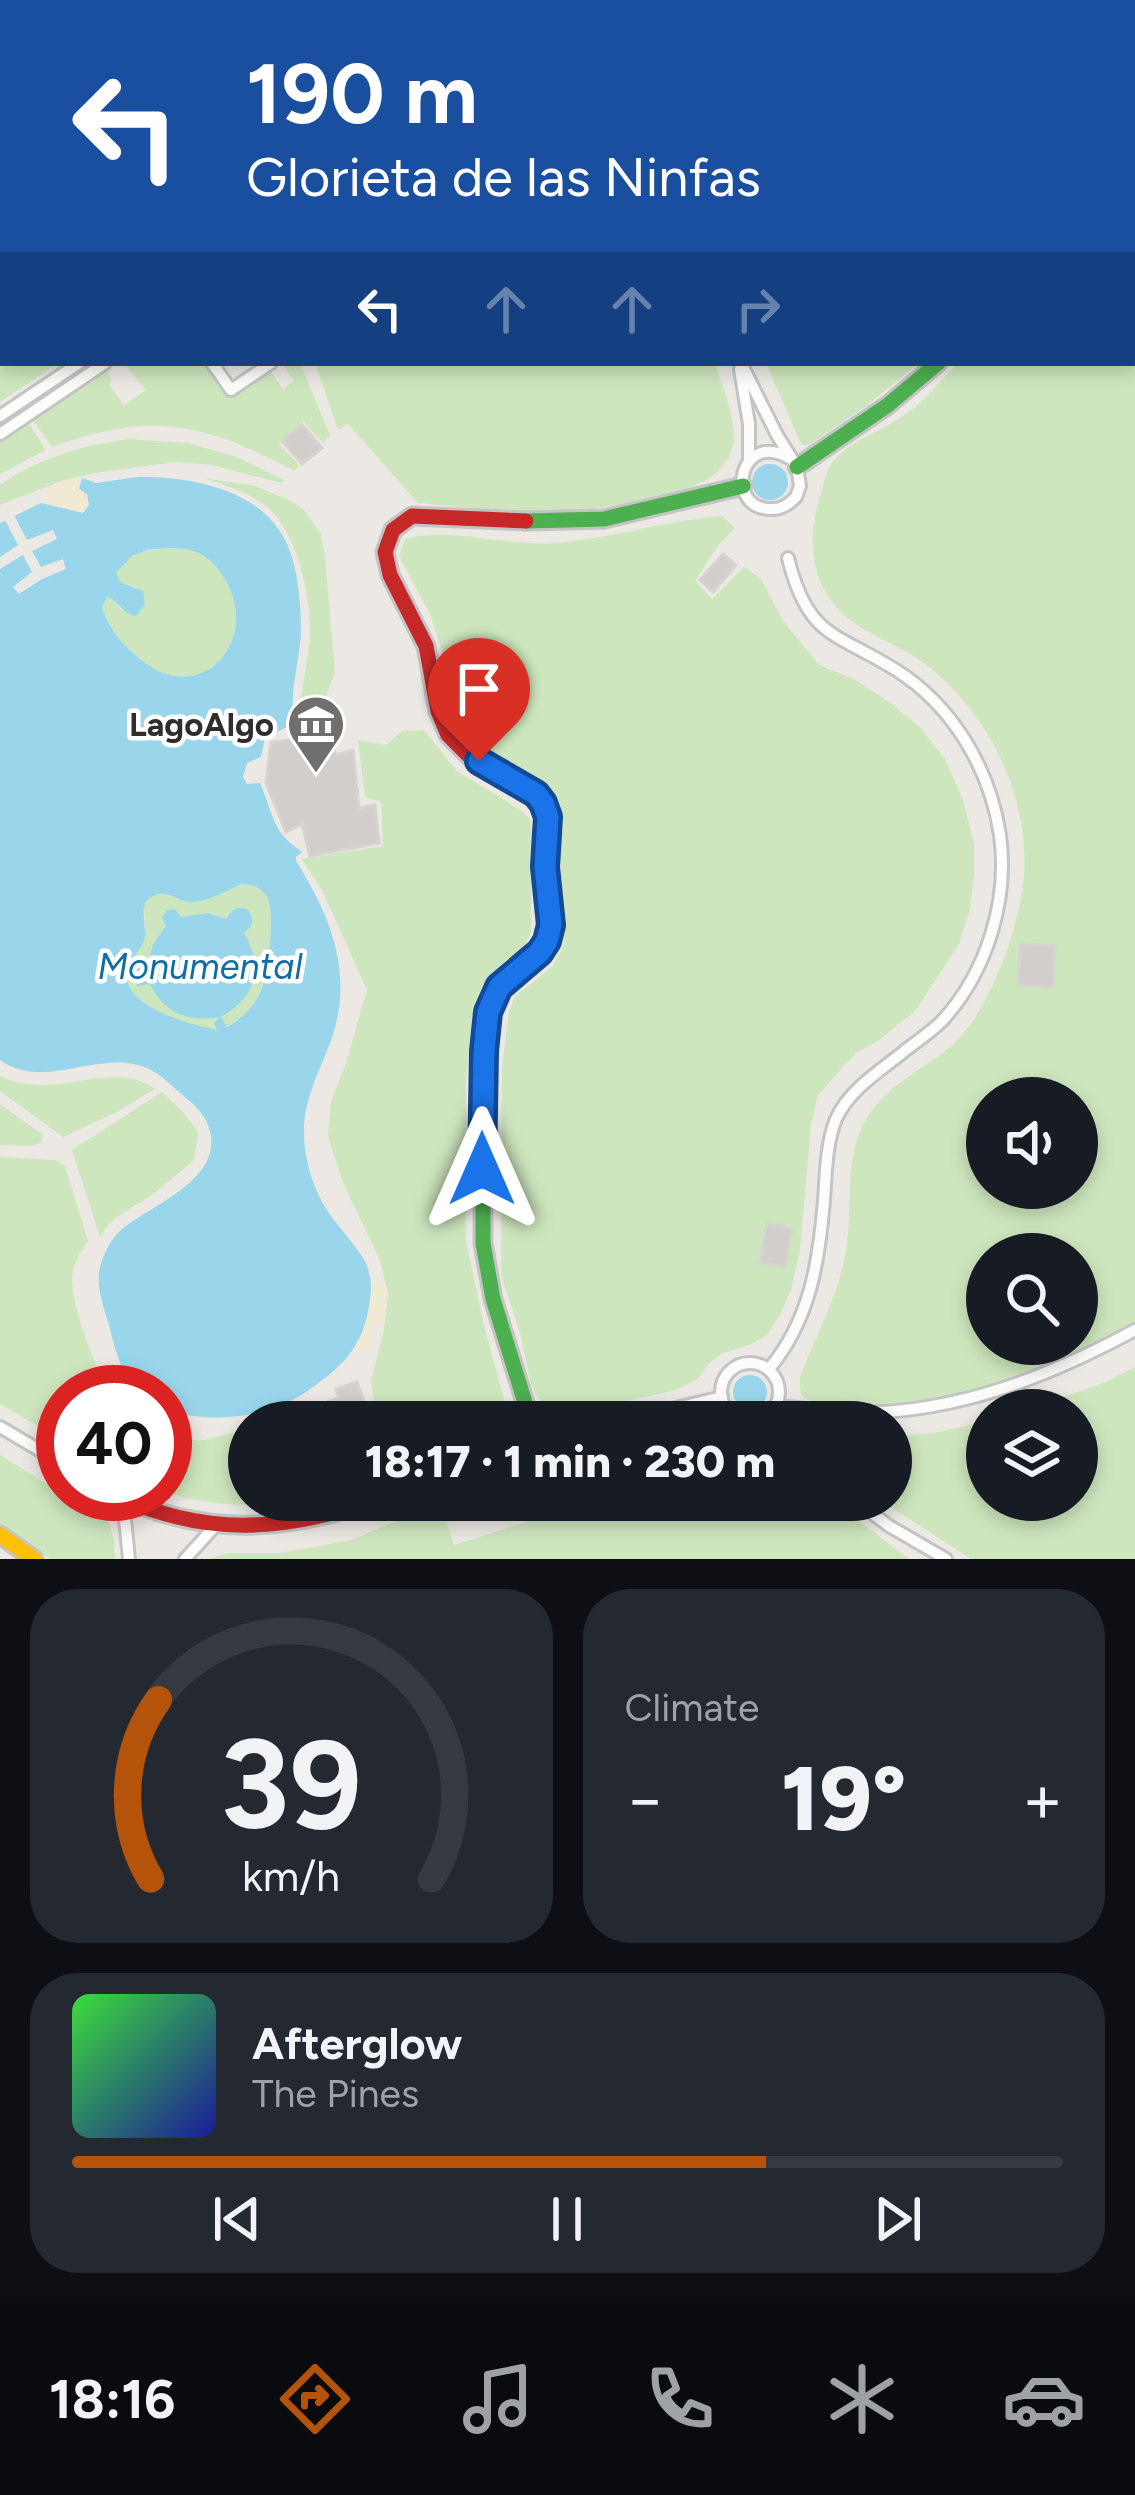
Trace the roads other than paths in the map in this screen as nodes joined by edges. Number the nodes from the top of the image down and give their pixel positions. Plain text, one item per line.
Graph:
1 (75, 366) edge
2 (101, 366) edge
3 (214, 366) edge
4 (266, 366) edge
5 (740, 366) edge
6 (742, 366) edge
7 (934, 366) edge
8 (0, 416) edge
9 (0, 434) edge
10 (749, 461) junction
11 (794, 463) junction
12 (743, 486) junction
13 (788, 558) dead end
14 (1135, 1330) edge
15 (769, 1370) junction
16 (722, 1397) junction
17 (524, 1401) edge
18 (705, 1401) edge
19 (724, 1401) edge
20 (777, 1401) edge
21 (912, 1408) edge
22 (0, 1427) edge
23 (36, 1448) edge
24 (122, 1521) edge
25 (192, 1521) edge
26 (309, 1521) edge
27 (883, 1521) edge
28 (217, 1524) junction
29 (0, 1535) edge
30 (34, 1559) edge
31 (129, 1559) edge
32 (185, 1559) edge
33 (946, 1559) edge

1 - 8 street
2 - 9 street
3 - 4 street
5 - 10 street
6 - 11 street
7 - 11 street
10 - 11 street
10 - 12 street
11 - 12 street
12 - 17 street
13 - 15 street
14 - 21 street
15 - 16 street
15 - 20 street
16 - 18 street
16 - 19 street
22 - 23 street
24 - 31 street
25 - 28 street
26 - 28 street
27 - 33 street
28 - 32 street
29 - 30 street

